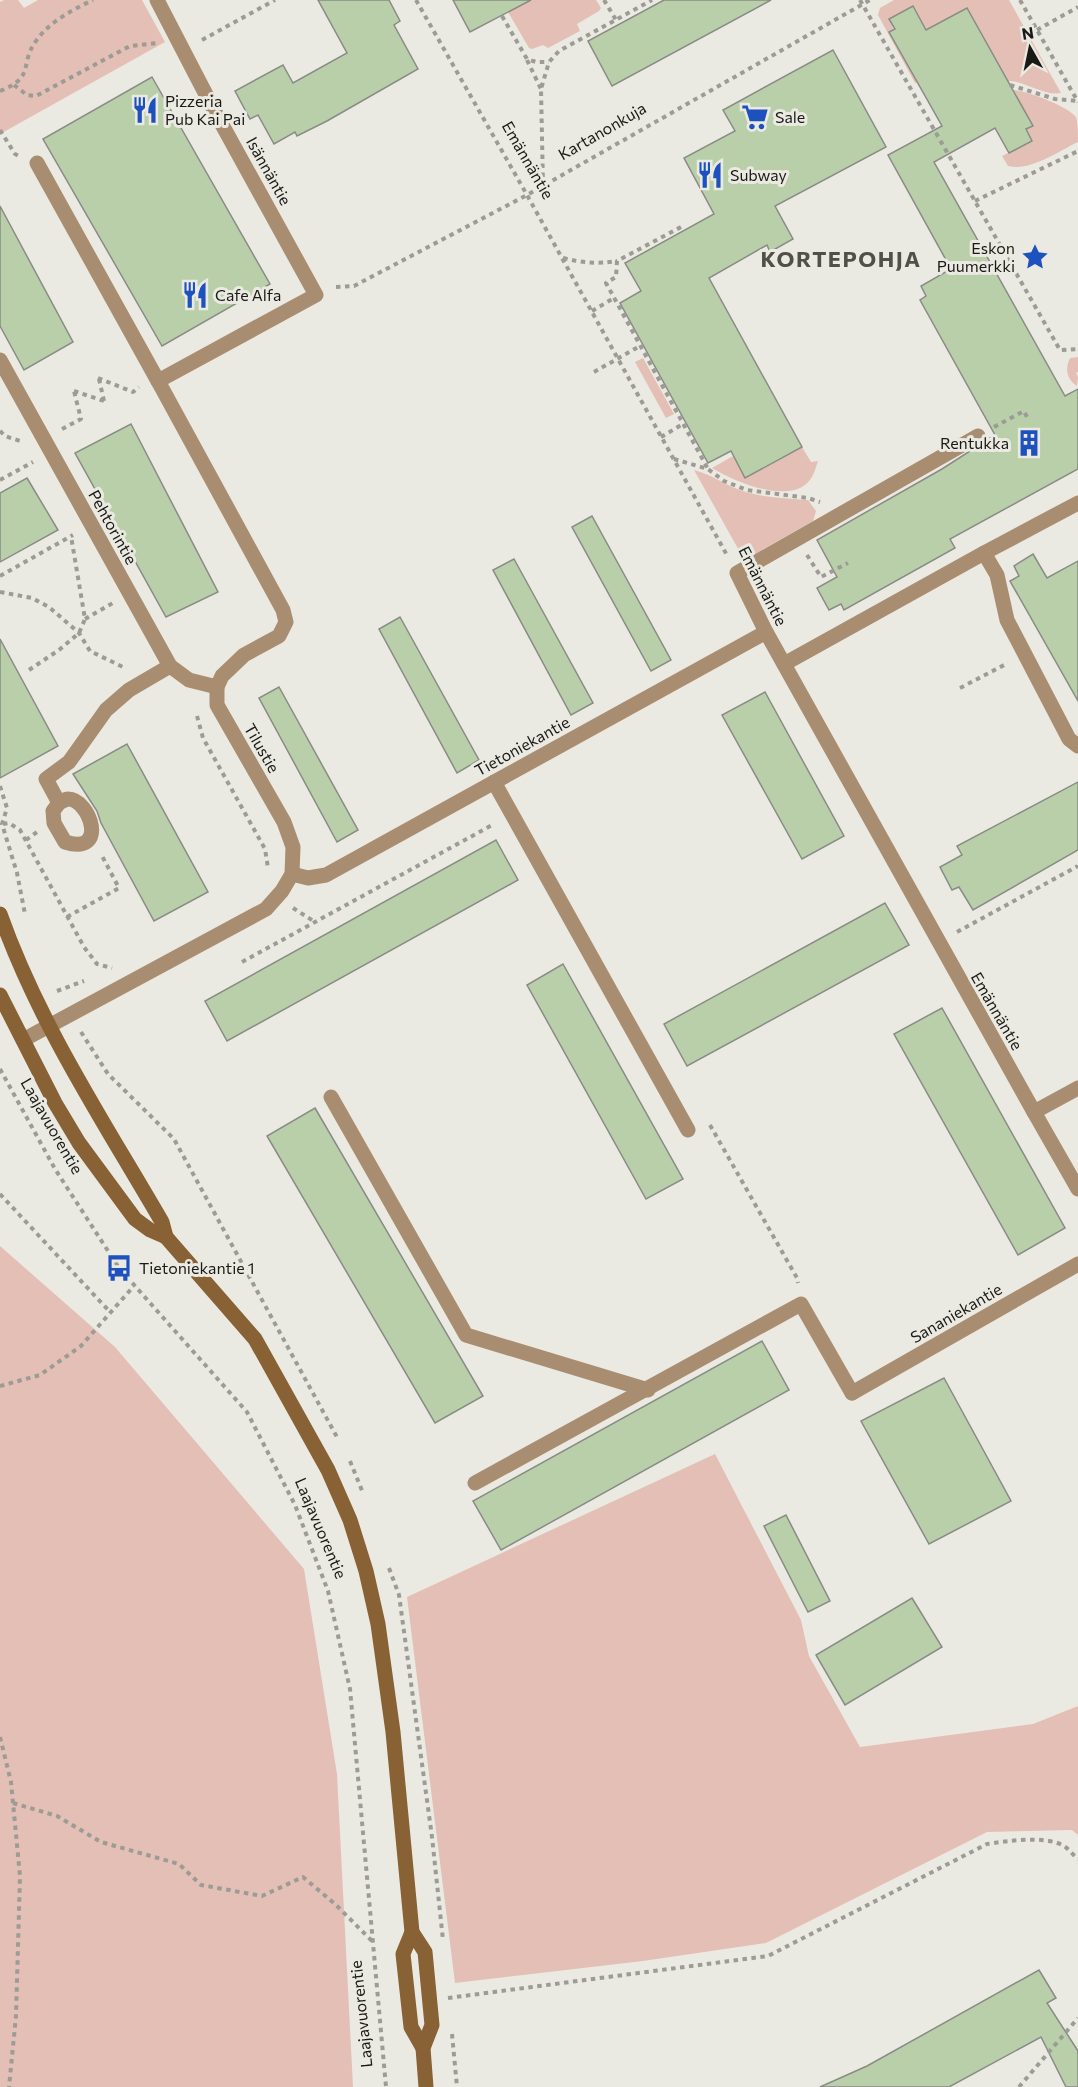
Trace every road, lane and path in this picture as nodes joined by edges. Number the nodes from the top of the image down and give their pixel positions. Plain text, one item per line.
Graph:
1 (93, 0) edge
2 (157, 0) edge
3 (275, 0) edge
4 (416, 0) edge
5 (604, 0) edge
6 (652, 0) edge
7 (870, 0) edge
8 (1020, 0) edge
9 (861, 2) edge
10 (1078, 7) edge
11 (502, 15) dead end
12 (616, 20) junction
13 (1037, 30) junction
14 (181, 46) junction
15 (526, 59) junction
16 (549, 62) junction
17 (14, 85) junction
18 (1010, 85) dead end
19 (541, 89) junction
20 (0, 91) edge
21 (1078, 102) edge
22 (0, 130) edge
23 (1078, 152) edge
24 (37, 163) joint
25 (543, 186) junction
26 (527, 195) junction
27 (975, 201) junction
28 (681, 227) dead end
29 (562, 258) junction
30 (617, 261) junction
31 (315, 292) junction
32 (614, 298) junction
33 (592, 311) junction
34 (640, 346) junction
35 (1078, 350) edge
36 (618, 358) junction
37 (0, 360) edge
38 (594, 372) dead end
39 (158, 381) junction
40 (133, 392) dead end
41 (1027, 417) dead end
42 (81, 419) dead end
43 (683, 424) junction
44 (978, 436) joint
45 (662, 437) junction
46 (52, 452) junction
47 (674, 459) junction
48 (708, 470) junction
49 (0, 480) edge
50 (1078, 503) edge
51 (847, 511) junction
52 (92, 525) junction
53 (71, 536) junction
54 (796, 539) junction
55 (984, 553) junction
56 (848, 563) dead end
57 (737, 573) junction
58 (0, 576) edge
59 (0, 592) edge
60 (129, 593) junction
61 (86, 619) junction
62 (766, 632) junction
63 (79, 633) junction
64 (1025, 654) junction
65 (784, 664) junction
66 (170, 666) junction
67 (29, 670) dead end
68 (147, 680) junction
69 (217, 687) junction
70 (960, 688) dead end
71 (197, 715) dead end
72 (1078, 746) edge
73 (494, 782) junction
74 (0, 786) edge
75 (59, 803) junction
76 (512, 814) junction
77 (2, 824) junction
78 (92, 836) junction
79 (1078, 866) edge
80 (266, 874) dead end
81 (292, 874) junction
82 (0, 914) edge
83 (25, 916) dead end
84 (67, 917) junction
85 (938, 942) junction
86 (242, 962) dead end
87 (107, 972) dead end
88 (87, 980) dead end
89 (57, 991) dead end
90 (0, 995) edge
91 (48, 1024) junction
92 (23, 1040) junction
93 (0, 1069) edge
94 (1078, 1088) edge
95 (331, 1097) dead end
96 (1034, 1112) junction
97 (688, 1130) dead end
98 (1078, 1189) edge
99 (0, 1194) edge
100 (166, 1237) junction
101 (1078, 1264) edge
102 (133, 1287) junction
103 (110, 1312) junction
104 (0, 1386) edge
105 (648, 1390) junction
106 (475, 1483) dead end
107 (0, 1737) edge
108 (13, 1803) junction
109 (1078, 1859) edge
110 (412, 1932) junction
111 (372, 1942) junction
112 (429, 1998) junction
113 (449, 1998) junction
114 (408, 1999) junction
115 (378, 2001) junction
116 (450, 2008) dead end
117 (1078, 2018) edge
118 (452, 2029) dead end
119 (423, 2048) junction
120 (9, 2087) edge
121 (387, 2087) edge
122 (426, 2087) edge
123 (457, 2087) edge
124 (1019, 2087) edge

1 - 17 path
2 - 14 street, Isännäntie
3 - 14 path
4 - 26 path, Emännäntie
5 - 12 path
6 - 12 path
7 - 9 path, Kartanonkuja
8 - 13 path
9 - 25 path, Kartanonkuja
9 - 27 path
10 - 13 path
11 - 15 path
12 - 16 path
13 - 21 path
14 - 17 path
14 - 31 street, Isännäntie
15 - 16 path
15 - 19 path
16 - 19 path
17 - 20 path
18 - 21 path
19 - 25 path
22 - 24 path
23 - 27 path
24 - 39 street
25 - 26 path, Kartanonkuja
26 - 29 path, Emännäntie
26 - 31 path, Kartanonkuja
27 - 35 path
28 - 30 path
29 - 30 path
29 - 33 path, Emännäntie
30 - 32 path
31 - 39 street
32 - 33 path
32 - 34 path
33 - 36 path, Emännäntie
34 - 36 path
34 - 43 path
36 - 38 path
36 - 45 path, Emännäntie
37 - 46 street, Pehtorintie
39 - 69 street
40 - 42 path
41 - 44 path
43 - 45 path
43 - 48 path
44 - 51 street
45 - 47 path, Emännäntie
46 - 49 path
46 - 52 street, Pehtorintie
47 - 48 path
47 - 57 path, Emännäntie
48 - 51 path
50 - 55 street
51 - 54 street
52 - 53 path
52 - 60 street, Pehtorintie
53 - 58 path
53 - 61 path
54 - 56 path
54 - 57 street
55 - 64 street
55 - 65 street
57 - 62 street, Emännäntie
59 - 63 path
60 - 61 path
60 - 66 street, Pehtorintie
61 - 63 path
62 - 65 street, Emännäntie
62 - 73 street, Tietoniekantie
63 - 67 path
63 - 68 path
64 - 70 path
64 - 72 street
65 - 85 street, Emännäntie
66 - 68 street
66 - 69 street, Pehtorintie
68 - 75 street
69 - 81 street, Tilustie
71 - 80 path
73 - 76 street
73 - 81 street, Tietoniekantie
74 - 77 path
75 - 78 street
75 - 78 street
76 - 86 path
76 - 97 street
77 - 83 path
77 - 84 path
78 - 84 path
79 - 85 path
81 - 91 street
82 - 91 main road, Laajavuorentie
84 - 87 path
85 - 96 street, Emännäntie
88 - 89 path
90 - 92 main road, Laajavuorentie
91 - 92 street
91 - 100 main road, Laajavuorentie
92 - 100 main road, Laajavuorentie
93 - 102 path, Laajavuorentie
94 - 96 street
95 - 105 street
96 - 98 street, Emännäntie
99 - 103 path
100 - 110 main road, Laajavuorentie
101 - 105 street, Sananiekantie
102 - 103 path
102 - 111 path, Laajavuorentie
103 - 104 path
105 - 106 street
107 - 108 path
108 - 111 path
108 - 120 path
109 - 113 path
110 - 112 main road, Laajavuorentie
110 - 114 main road, Laajavuorentie
111 - 115 path, Laajavuorentie
112 - 113 path
112 - 119 main road, Laajavuorentie
113 - 116 path
114 - 115 path
114 - 119 main road, Laajavuorentie
115 - 121 path, Laajavuorentie
117 - 124 path
118 - 123 path
119 - 122 main road, Laajavuorentie

